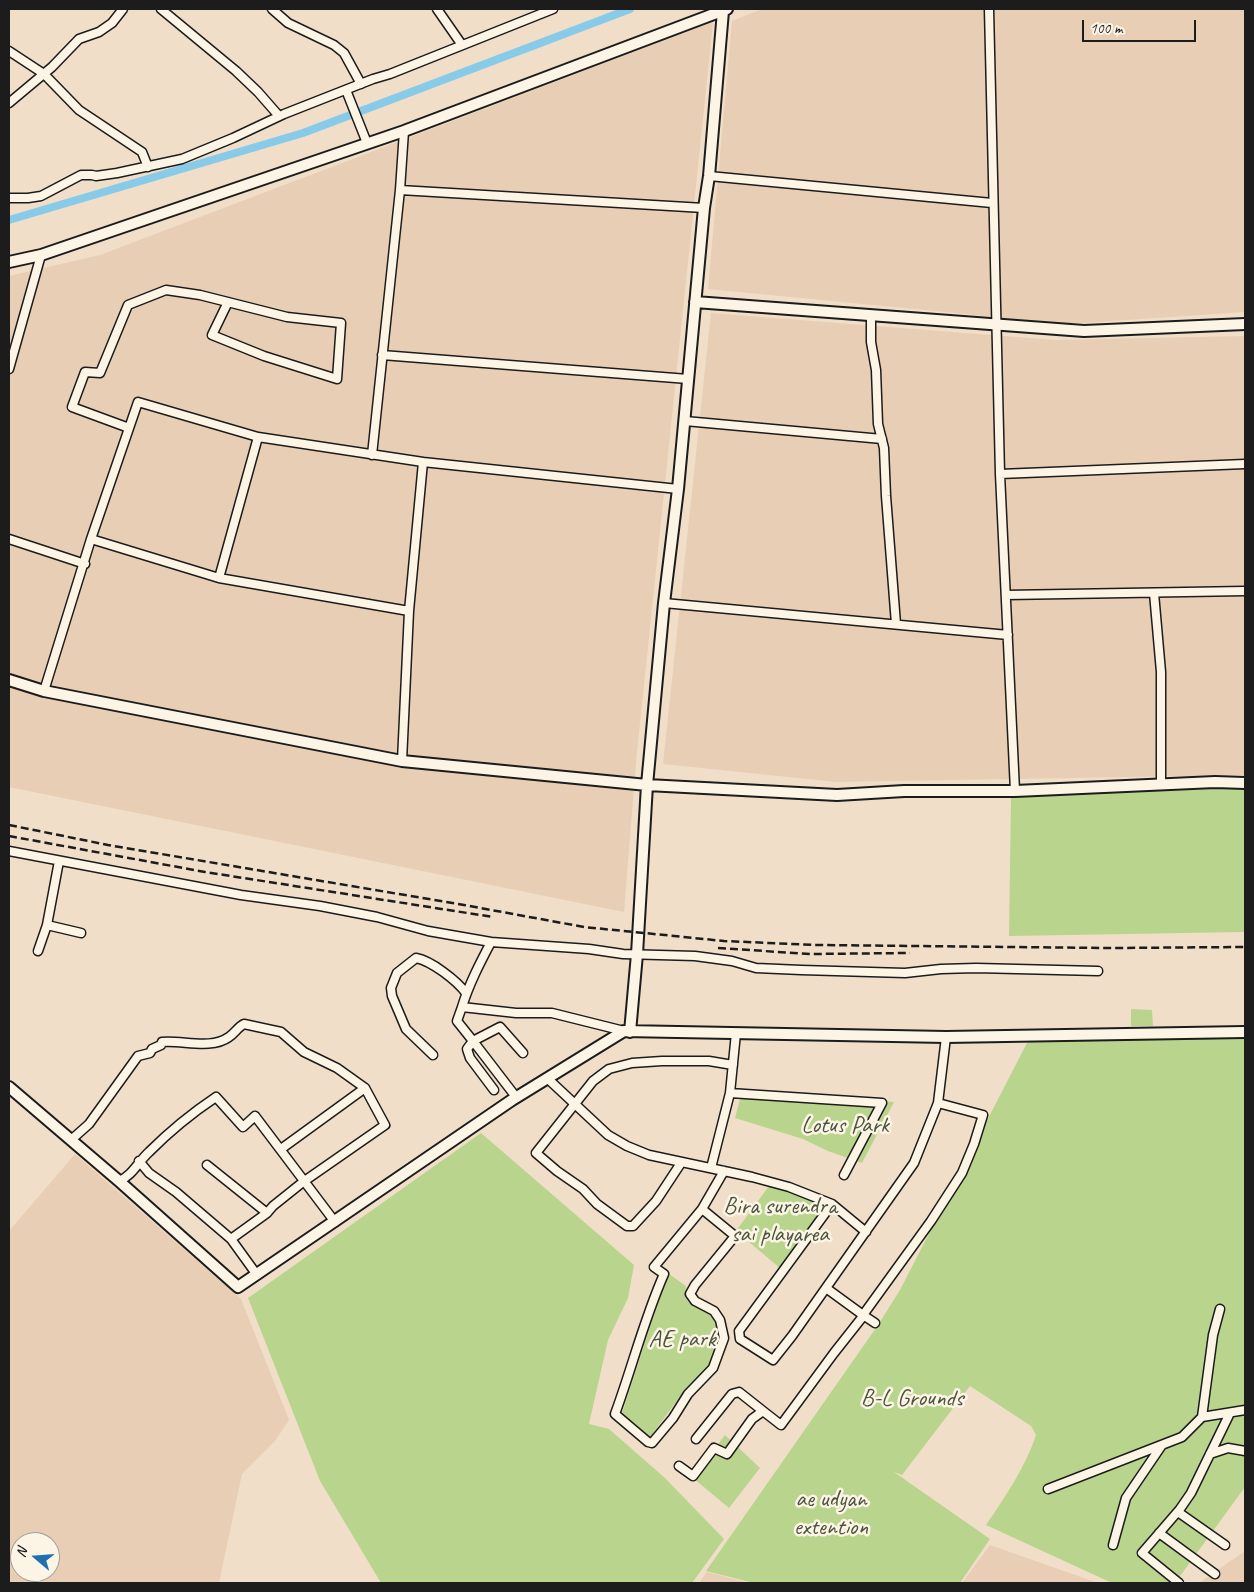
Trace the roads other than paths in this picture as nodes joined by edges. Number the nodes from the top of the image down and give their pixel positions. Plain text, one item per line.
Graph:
1 (123, 9) edge
2 (161, 9) edge
3 (272, 9) edge
4 (437, 9) edge
5 (552, 9) edge
6 (725, 9) edge
7 (989, 9) edge
8 (462, 45) junction
9 (9, 50) edge
10 (44, 74) junction
11 (361, 84) junction
12 (346, 90) junction
13 (9, 103) edge
14 (279, 116) junction
15 (404, 131) junction
16 (368, 143) junction
17 (148, 167) junction
18 (709, 176) junction
19 (400, 190) junction
20 (9, 198) edge
21 (992, 203) junction
22 (704, 208) junction
23 (41, 255) junction
24 (9, 262) edge
25 (228, 302) junction
26 (695, 302) junction
27 (871, 316) junction
28 (1245, 324) edge
29 (997, 325) junction
30 (382, 356) junction
31 (9, 369) edge
32 (688, 379) junction
33 (685, 421) junction
34 (129, 428) junction
35 (258, 437) junction
36 (882, 439) junction
37 (372, 455) junction
38 (423, 462) junction
39 (1245, 464) edge
40 (1000, 474) junction
41 (678, 489) junction
42 (9, 539) edge
43 (92, 539) junction
44 (85, 564) junction
45 (219, 578) junction
46 (1245, 591) edge
47 (1154, 592) junction
48 (1006, 596) junction
49 (664, 603) junction
50 (409, 611) junction
51 (896, 624) junction
52 (1008, 635) junction
53 (9, 680) edge
54 (44, 691) junction
55 (402, 761) junction
56 (1245, 783) edge
57 (647, 784) junction
58 (1161, 784) junction
59 (1015, 791) junction
60 (9, 851) edge
61 (59, 860) junction
62 (47, 925) junction
63 (81, 933) dead end
64 (491, 942) junction
65 (38, 951) dead end
66 (637, 954) junction
67 (1098, 971) dead end
68 (466, 993) junction
69 (462, 1007) junction
70 (500, 1012) junction
71 (500, 1027) junction
72 (627, 1032) junction
73 (1245, 1032) edge
74 (736, 1033) junction
75 (946, 1037) junction
76 (473, 1042) junction
77 (523, 1053) dead end
78 (433, 1055) dead end
79 (733, 1065) junction
80 (547, 1078) junction
81 (9, 1087) edge
82 (365, 1088) junction
83 (494, 1090) dead end
84 (730, 1093) junction
85 (516, 1097) junction
86 (938, 1103) junction
87 (575, 1105) junction
88 (71, 1140) junction
89 (281, 1149) junction
90 (139, 1161) junction
91 (681, 1163) junction
92 (207, 1165) dead end
93 (711, 1168) junction
94 (724, 1171) junction
95 (844, 1176) dead end
96 (119, 1181) junction
97 (303, 1182) junction
98 (832, 1204) junction
99 (702, 1209) junction
100 (267, 1213) junction
101 (334, 1222) junction
102 (866, 1232) junction
103 (231, 1239) junction
104 (257, 1275) junction
105 (826, 1288) junction
106 (1220, 1309) dead end
107 (864, 1315) junction
108 (875, 1323) dead end
109 (1245, 1410) edge
110 (763, 1411) junction
111 (1230, 1413) junction
112 (1202, 1417) junction
113 (696, 1440) dead end
114 (1162, 1445) junction
115 (1245, 1451) edge
116 (1210, 1454) junction
117 (679, 1466) dead end
118 (1048, 1489) dead end
119 (1178, 1512) junction
120 (1160, 1533) junction
121 (1113, 1545) dead end
122 (1224, 1545) dead end
123 (1215, 1574) dead end
124 (1179, 1583) edge

1 - 10 street
2 - 14 street
3 - 11 street
4 - 8 street
5 - 8 street
6 - 15 street
6 - 18 street
7 - 21 street
8 - 11 street
9 - 10 street
10 - 13 street
10 - 17 street
11 - 12 street
12 - 14 street
12 - 16 street
14 - 17 street
15 - 16 street
15 - 19 street
16 - 23 street
17 - 20 street
18 - 21 street
18 - 22 street
19 - 22 street
19 - 30 street
21 - 29 street
22 - 26 street
23 - 24 street
23 - 31 street
25 - 25 street
25 - 34 street
26 - 27 street
26 - 32 street
27 - 29 street
27 - 36 street
28 - 29 street
29 - 40 street
30 - 32 street
30 - 37 street
32 - 33 street
33 - 36 street
33 - 41 street
34 - 35 street
34 - 43 street
35 - 37 street
35 - 45 street
36 - 51 street
37 - 38 street
38 - 41 street
38 - 50 street
39 - 40 street
40 - 48 street
41 - 49 street
42 - 44 street
43 - 44 street
43 - 45 street
44 - 54 street
45 - 50 street
46 - 47 street
47 - 48 street
47 - 58 street
48 - 52 street
49 - 51 street
49 - 57 street
50 - 55 street
51 - 52 street
52 - 59 street
53 - 54 street
54 - 55 street
55 - 57 street
56 - 58 street
57 - 59 street
57 - 66 street
58 - 59 street
60 - 61 street
61 - 62 street
61 - 64 street
62 - 63 street
62 - 65 street
64 - 66 street
64 - 68 street
66 - 67 street
66 - 72 street
68 - 69 street
68 - 78 street
69 - 70 street
69 - 76 street
70 - 71 street
70 - 72 street
71 - 76 street
71 - 77 street
72 - 74 street
72 - 80 street
73 - 75 street
74 - 75 street
74 - 79 street
75 - 86 street
76 - 83 street
76 - 85 street
79 - 84 street
79 - 87 street
80 - 85 street
80 - 87 street
81 - 88 street
82 - 88 street
82 - 89 street
82 - 97 street
84 - 93 street
84 - 95 street
85 - 101 street
86 - 102 street
86 - 107 street
87 - 91 street
87 - 91 street
88 - 96 street
89 - 90 street
89 - 97 street
90 - 96 street
90 - 103 street
91 - 93 street
92 - 100 street
93 - 94 street
94 - 98 street
94 - 99 street
96 - 104 street
97 - 100 street
97 - 101 street
98 - 102 street
98 - 105 street
99 - 99 street
100 - 103 street
101 - 104 street
102 - 105 street
103 - 104 street
105 - 107 street
106 - 112 street
107 - 108 street
107 - 110 street
109 - 111 street
110 - 113 street
110 - 117 street
111 - 112 street
111 - 116 street
112 - 114 street
114 - 118 street
114 - 121 street
115 - 116 street
116 - 119 street
119 - 120 street
119 - 122 street
120 - 123 street
120 - 124 street

